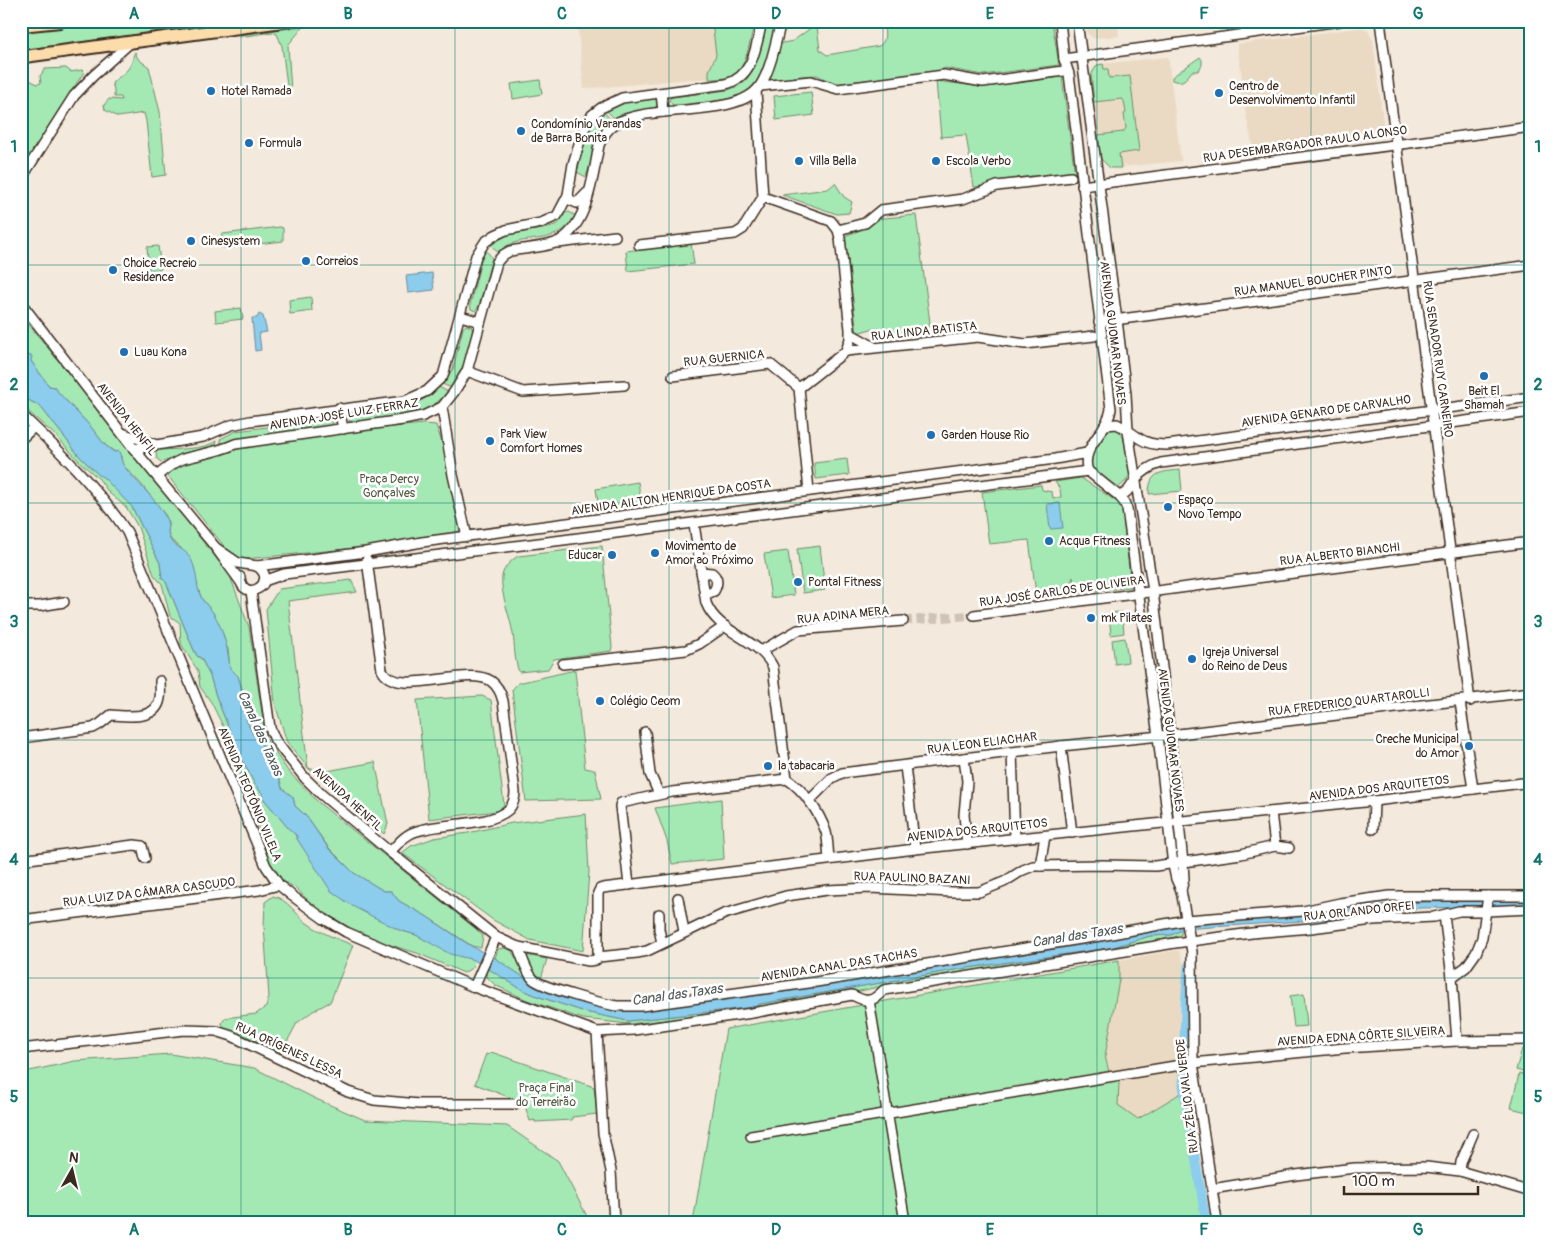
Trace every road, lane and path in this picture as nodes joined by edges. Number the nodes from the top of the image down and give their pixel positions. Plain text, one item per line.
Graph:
1 (60, 21) edge
2 (287, 21) edge
3 (762, 21) edge
4 (781, 21) edge
5 (1060, 21) edge
6 (1077, 21) edge
7 (1340, 21) edge
8 (1380, 21) edge
9 (21, 25) edge
10 (130, 43) junction
11 (21, 57) edge
12 (1081, 57) junction
13 (1064, 59) junction
14 (1064, 71) dead end
15 (758, 89) junction
16 (661, 93) junction
17 (663, 112) junction
18 (1531, 127) edge
19 (1396, 145) junction
20 (1071, 177) dead end
21 (21, 179) edge
22 (1098, 184) junction
23 (1082, 186) junction
24 (589, 191) junction
25 (568, 195) junction
26 (763, 197) junction
27 (838, 230) junction
28 (615, 236) dead end
29 (555, 243) junction
30 (639, 245) dead end
31 (1531, 265) edge
32 (1414, 280) junction
33 (21, 303) edge
34 (460, 316) junction
35 (1117, 320) junction
36 (480, 322) junction
37 (1099, 322) junction
38 (851, 334) junction
39 (1094, 336) dead end
40 (877, 348) junction
41 (846, 351) junction
42 (467, 371) junction
43 (673, 376) dead end
44 (624, 385) dead end
45 (798, 388) junction
46 (1531, 397) edge
47 (442, 407) junction
48 (340, 408) junction
49 (1432, 410) junction
50 (1531, 412) edge
51 (21, 414) edge
52 (1105, 425) junction
53 (1434, 426) junction
54 (34, 427) junction
55 (343, 429) junction
56 (1277, 430) junction
57 (1128, 431) junction
58 (121, 433) junction
59 (21, 439) edge
60 (165, 443) junction
61 (1279, 447) junction
62 (134, 449) junction
63 (1087, 453) junction
64 (1088, 471) junction
65 (156, 476) junction
66 (1136, 480) junction
67 (845, 487) junction
68 (809, 491) junction
69 (1119, 496) junction
70 (848, 503) junction
71 (694, 524) junction
72 (560, 525) junction
73 (467, 537) junction
74 (563, 540) junction
75 (1531, 542) edge
76 (216, 548) junction
77 (366, 552) junction
78 (1451, 552) junction
79 (338, 555) junction
80 (368, 565) junction
81 (253, 566) junction
82 (340, 567) junction
83 (701, 572) junction
84 (240, 581) junction
85 (264, 583) junction
86 (251, 591) junction
87 (1152, 591) junction
88 (1139, 594) junction
89 (705, 595) junction
90 (64, 602) dead end
91 (252, 603) junction
92 (21, 606) edge
93 (974, 616) tunnel mouth
94 (902, 621) tunnel mouth
95 (725, 626) junction
96 (761, 651) junction
97 (563, 664) dead end
98 (160, 682) dead end
99 (1531, 692) edge
100 (1470, 701) junction
101 (1460, 702) junction
102 (645, 732) dead end
103 (1170, 735) junction
104 (1158, 736) junction
105 (21, 738) edge
106 (1061, 746) junction
107 (1012, 752) junction
108 (964, 758) junction
109 (905, 766) junction
110 (787, 779) junction
111 (1531, 782) edge
112 (1473, 789) junction
113 (659, 794) junction
114 (809, 801) junction
115 (1374, 801) junction
116 (1271, 812) junction
117 (1179, 822) junction
118 (1168, 823) junction
119 (1373, 828) dead end
120 (1072, 833) junction
121 (1045, 836) junction
122 (1015, 839) junction
123 (967, 844) junction
124 (1275, 846) junction
125 (1288, 848) dead end
126 (915, 849) junction
127 (390, 852) junction
128 (145, 858) dead end
129 (829, 859) junction
130 (21, 860) edge
131 (1183, 864) junction
132 (1173, 865) junction
133 (1040, 866) junction
134 (279, 885) junction
135 (629, 885) junction
136 (1181, 890) junction
137 (1531, 896) edge
138 (678, 898) dead end
139 (1487, 903) junction
140 (21, 906) edge
141 (1531, 909) edge
142 (660, 914) dead end
143 (1444, 915) junction
144 (22, 920) edge
145 (1186, 921) junction
146 (684, 932) junction
147 (496, 937) junction
148 (1190, 939) junction
149 (662, 943) junction
150 (518, 947) junction
151 (598, 957) junction
152 (1452, 977) junction
153 (474, 987) junction
154 (869, 1000) junction
155 (597, 1032) junction
156 (1531, 1040) edge
157 (1457, 1041) junction
158 (21, 1049) edge
159 (1193, 1063) junction
160 (515, 1104) dead end
161 (887, 1114) junction
162 (1473, 1134) dead end
163 (751, 1136) dead end
164 (1460, 1171) junction
165 (1212, 1190) junction
166 (1531, 1192) edge
167 (614, 1222) edge
168 (905, 1222) edge
169 (1217, 1222) edge

1 - 9 highway
2 - 10 main road
3 - 16 street, AVENIDA JOSÉ LUIZ FERRAZ
4 - 15 street
5 - 13 street, AVENIDA GUIOMAR NOVAES
6 - 12 street, AVENIDA GUIOMAR NOVAES
7 - 12 street
8 - 19 street, RUA SENADOR RUY CARNEIRO
10 - 11 main road
10 - 21 street
12 - 13 street
12 - 22 street, AVENIDA GUIOMAR NOVAES
13 - 23 street, AVENIDA GUIOMAR NOVAES
14 - 15 street
15 - 17 street
15 - 26 street
16 - 17 street
16 - 25 street, AVENIDA JOSÉ LUIZ FERRAZ
17 - 24 street
18 - 19 street, RUA DESEMBARGADOR PAULO ALONSO
19 - 22 street, RUA DESEMBARGADOR PAULO ALONSO
19 - 32 street, RUA SENADOR RUY CARNEIRO
20 - 27 street
22 - 23 street, RUA DESEMBARGADOR PAULO ALONSO
22 - 35 street, AVENIDA GUIOMAR NOVAES
23 - 37 street, AVENIDA GUIOMAR NOVAES
24 - 25 street
24 - 29 street
25 - 34 street, AVENIDA JOSÉ LUIZ FERRAZ
26 - 27 street
26 - 30 street
27 - 38 street
28 - 29 street
29 - 36 street
31 - 32 street, RUA MANUEL BOUCHER PINTO
32 - 35 street, RUA MANUEL BOUCHER PINTO
32 - 49 street, RUA SENADOR RUY CARNEIRO
33 - 58 street, AVENIDA HENFIL
34 - 36 street
34 - 48 street, AVENIDA JOSÉ LUIZ FERRAZ
35 - 37 street, RUA MANUEL BOUCHER PINTO
35 - 57 street, AVENIDA GUIOMAR NOVAES
36 - 42 street
37 - 52 street, AVENIDA GUIOMAR NOVAES
38 - 40 street
38 - 41 street
39 - 40 street, RUA LINDA BATISTA
40 - 41 street, RUA LINDA BATISTA
41 - 45 street
42 - 44 street
42 - 47 street
43 - 45 street, RUA GUERNICA
45 - 68 street
46 - 49 street, AVENIDA GENARO DE CARVALHO
47 - 55 street, AVENIDA JOSÉ LUIZ FERRAZ
47 - 73 street
48 - 55 street
48 - 60 street, AVENIDA JOSÉ LUIZ FERRAZ
49 - 53 street, RUA SENADOR RUY CARNEIRO
49 - 56 street, AVENIDA GENARO DE CARVALHO
50 - 53 street
51 - 54 street, AVENIDA TEOTÔNIO VILELA
52 - 57 street, AVENIDA GENARO DE CARVALHO
52 - 63 street, AVENIDA GUIOMAR NOVAES
53 - 61 street
53 - 78 street, RUA SENADOR RUY CARNEIRO
54 - 59 street
54 - 134 street, AVENIDA TEOTÔNIO VILELA
55 - 65 street, AVENIDA JOSÉ LUIZ FERRAZ
56 - 57 street, AVENIDA GENARO DE CARVALHO
56 - 61 street
57 - 66 street, AVENIDA GUIOMAR NOVAES
58 - 60 street
58 - 62 street, AVENIDA HENFIL
60 - 62 street, AVENIDA JOSÉ LUIZ FERRAZ
61 - 66 street
62 - 65 street, AVENIDA HENFIL
63 - 64 street
63 - 67 street, AVENIDA AILTON HENRIQUE DA COSTA
64 - 69 street, AVENIDA GUIOMAR NOVAES
64 - 70 street
65 - 76 street, AVENIDA HENFIL
66 - 69 street
66 - 87 street, AVENIDA GUIOMAR NOVAES
67 - 68 street, AVENIDA AILTON HENRIQUE DA COSTA
67 - 70 street
68 - 72 street, AVENIDA AILTON HENRIQUE DA COSTA
69 - 88 street, AVENIDA GUIOMAR NOVAES
70 - 71 street
71 - 74 street
71 - 83 street
72 - 73 street, AVENIDA AILTON HENRIQUE DA COSTA
72 - 74 street
73 - 77 street, AVENIDA AILTON HENRIQUE DA COSTA
74 - 80 street
75 - 78 street, RUA ALBERTO BIANCHI
76 - 81 street, AVENIDA HENFIL
76 - 84 street, AVENIDA HENFIL
77 - 79 street, AVENIDA AILTON HENRIQUE DA COSTA
77 - 80 street
78 - 87 street, RUA ALBERTO BIANCHI
78 - 100 street, RUA SENADOR RUY CARNEIRO
79 - 81 street, AVENIDA AILTON HENRIQUE DA COSTA
79 - 82 street
80 - 82 street
80 - 127 street
81 - 84 street
81 - 85 street
82 - 85 street
83 - 89 street
83 - 89 street
84 - 86 street
85 - 86 street
85 - 91 street
86 - 91 street, AVENIDA HENFIL
87 - 88 street, RUA JOSÉ CARLOS DE OLIVEIRA
87 - 103 street, AVENIDA GUIOMAR NOVAES
88 - 93 street, RUA JOSÉ CARLOS DE OLIVEIRA
88 - 104 street, AVENIDA GUIOMAR NOVAES
89 - 95 street
90 - 92 street
91 - 127 street, AVENIDA HENFIL
94 - 96 street, RUA ADINA MERA
95 - 96 street
95 - 97 street
96 - 110 street
98 - 105 street
99 - 100 street, RUA FREDERICO QUARTAROLLI
100 - 101 street, RUA FREDERICO QUARTAROLLI
101 - 103 street, RUA FREDERICO QUARTAROLLI
101 - 112 street
102 - 113 street
103 - 104 street, RUA LEON ELIACHAR
103 - 117 street, AVENIDA GUIOMAR NOVAES
104 - 106 street, RUA LEON ELIACHAR
104 - 118 street, AVENIDA GUIOMAR NOVAES
106 - 107 street, RUA LEON ELIACHAR
106 - 120 street
107 - 108 street, RUA LEON ELIACHAR
107 - 122 street
108 - 109 street, RUA LEON ELIACHAR
108 - 123 street
109 - 114 street, RUA LEON ELIACHAR
109 - 126 street
110 - 113 street
110 - 114 street
111 - 112 street, AVENIDA DOS ARQUITETOS
112 - 115 street, AVENIDA DOS ARQUITETOS
113 - 135 street
114 - 129 street
115 - 116 street, AVENIDA DOS ARQUITETOS
115 - 119 street
116 - 117 street, AVENIDA DOS ARQUITETOS
116 - 124 street
117 - 118 street, AVENIDA DOS ARQUITETOS
117 - 131 street, AVENIDA GUIOMAR NOVAES
118 - 120 street, AVENIDA DOS ARQUITETOS
118 - 132 street, AVENIDA GUIOMAR NOVAES
120 - 121 street, AVENIDA DOS ARQUITETOS
121 - 122 street, AVENIDA DOS ARQUITETOS
121 - 133 street
122 - 123 street, AVENIDA DOS ARQUITETOS
123 - 126 street, AVENIDA DOS ARQUITETOS
124 - 125 street, RUA PAULINO BAZANI
124 - 131 street, RUA PAULINO BAZANI
126 - 129 street, AVENIDA DOS ARQUITETOS
127 - 147 street, AVENIDA HENFIL
128 - 130 street
129 - 135 street, AVENIDA DOS ARQUITETOS
131 - 132 street, RUA PAULINO BAZANI
131 - 136 street, AVENIDA GUIOMAR NOVAES
132 - 133 street, RUA PAULINO BAZANI
132 - 136 street, AVENIDA GUIOMAR NOVAES
133 - 146 street, RUA PAULINO BAZANI
134 - 144 street, RUA LUIZ DA CÂMARA CASCUDO
134 - 153 street, AVENIDA TEOTÔNIO VILELA
135 - 151 street, AVENIDA DOS ARQUITETOS
136 - 145 street, AVENIDA GUIOMAR NOVAES
137 - 139 street
138 - 146 street
139 - 141 street, RUA ORLANDO ORFEI
139 - 143 street, RUA ORLANDO ORFEI
139 - 145 street, AVENIDA CANAL DAS TACHAS
139 - 152 street
140 - 144 street
142 - 149 street
143 - 148 street, RUA ORLANDO ORFEI
143 - 152 street
145 - 148 street, AVENIDA GUIOMAR NOVAES
145 - 150 street, AVENIDA CANAL DAS TACHAS
146 - 149 street, RUA PAULINO BAZANI
147 - 150 street
147 - 153 street
148 - 154 street, RUA ORLANDO ORFEI
148 - 159 street, RUA ZÉLIO VALVERDE
149 - 151 street, RUA PAULINO BAZANI
150 - 151 street
152 - 157 street
153 - 155 street, AVENIDA TEOTÔNIO VILELA
154 - 155 street
154 - 161 street
155 - 167 street
156 - 157 street, AVENIDA EDNA CÔRTE SILVEIRA
157 - 159 street, AVENIDA EDNA CÔRTE SILVEIRA
158 - 160 street, RUA ORÍGENES LESSA
159 - 161 street, AVENIDA EDNA CÔRTE SILVEIRA
159 - 165 street, RUA ZÉLIO VALVERDE
161 - 163 street, AVENIDA EDNA CÔRTE SILVEIRA
161 - 168 street
162 - 164 street
164 - 165 street
164 - 166 street
165 - 169 street, RUA ZÉLIO VALVERDE

